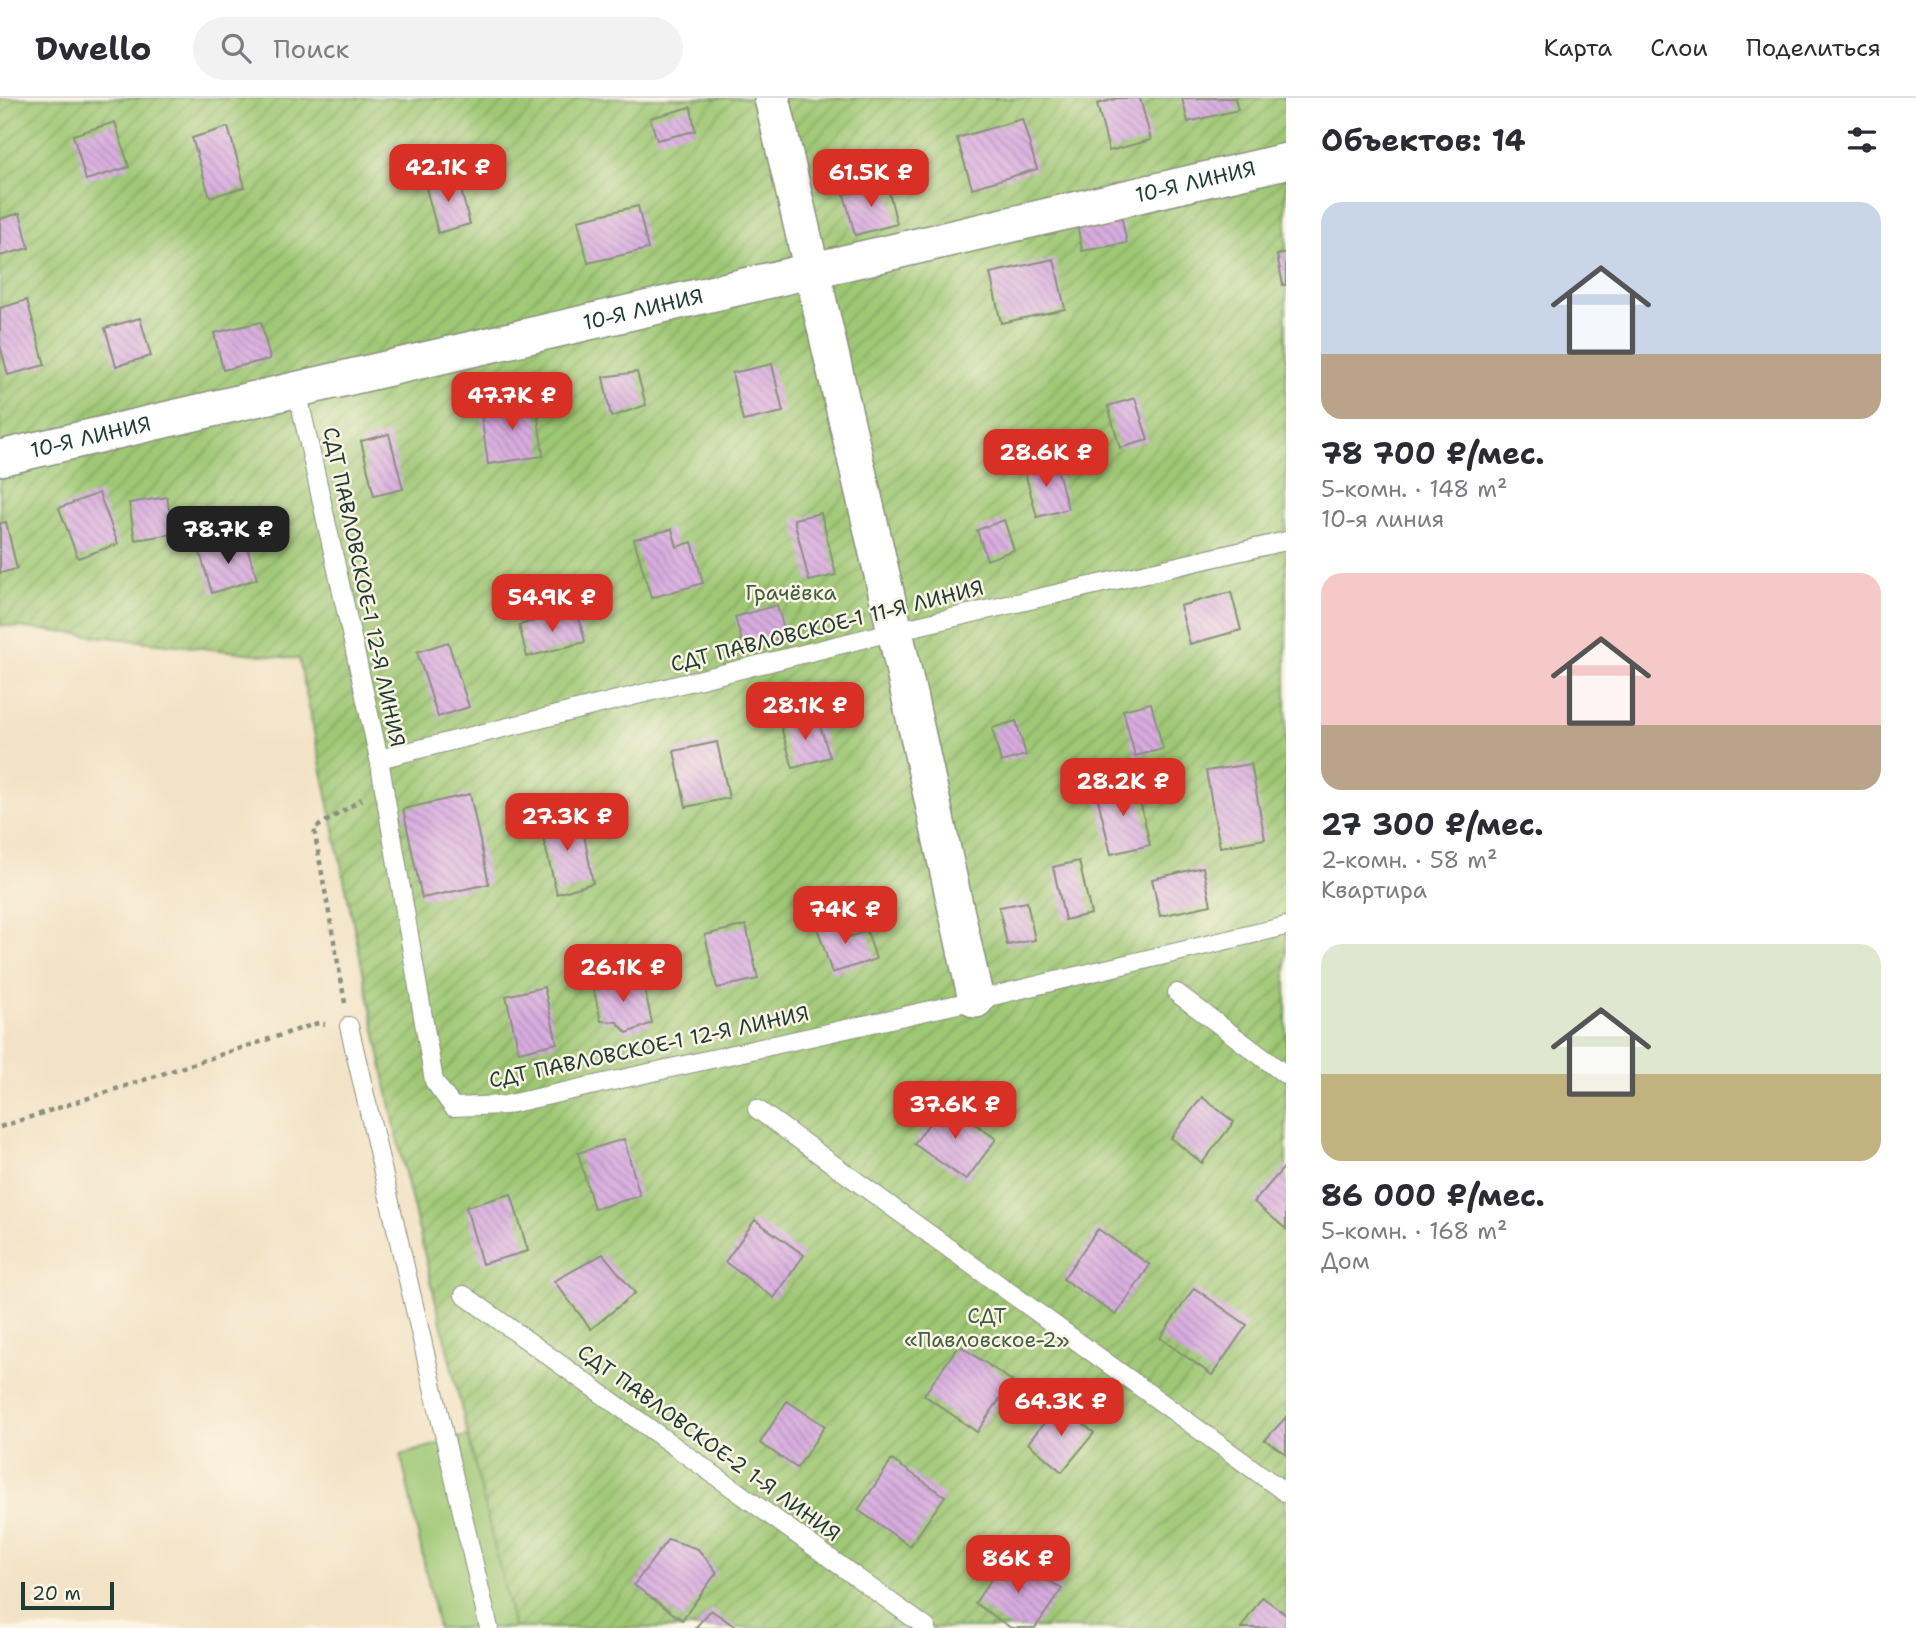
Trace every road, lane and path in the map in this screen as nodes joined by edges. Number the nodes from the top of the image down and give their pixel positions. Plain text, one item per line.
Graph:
1 (772, 98) edge
2 (1286, 161) edge
3 (810, 270) junction
4 (297, 390) junction
5 (0, 458) edge
6 (1286, 541) edge
7 (895, 631) junction
8 (379, 759) junction
9 (384, 786) junction
10 (1286, 926) edge
11 (1177, 993) dead end
12 (976, 1000) junction
13 (349, 1026) junction
14 (1286, 1075) edge
15 (757, 1109) dead end
16 (0, 1128) edge
17 (464, 1295) dead end
18 (1286, 1493) edge
19 (489, 1628) edge
20 (928, 1628) edge

1 - 3 street
2 - 3 street, 10-Я ЛИНИЯ
3 - 4 street, 10-Я ЛИНИЯ
3 - 7 street
4 - 5 street, 10-Я ЛИНИЯ
4 - 8 lane, СДТ ПАВЛОВСКОЕ-1 12-Я ЛИНИЯ
6 - 7 lane, СДТ ПАВЛОВСКОЕ-1 11-Я ЛИНИЯ
7 - 8 lane, СДТ ПАВЛОВСКОЕ-1 11-Я ЛИНИЯ
7 - 12 street
8 - 9 lane, СДТ ПАВЛОВСКОЕ-1 12-Я ЛИНИЯ
9 - 12 lane, СДТ ПАВЛОВСКОЕ-1 12-Я ЛИНИЯ
9 - 13 path
10 - 12 lane, СДТ ПАВЛОВСКОЕ-1 12-Я ЛИНИЯ
11 - 14 lane
13 - 16 path
13 - 19 lane
15 - 18 lane
17 - 20 lane, СДТ ПАВЛОВСКОЕ-2 1-Я ЛИНИЯ

